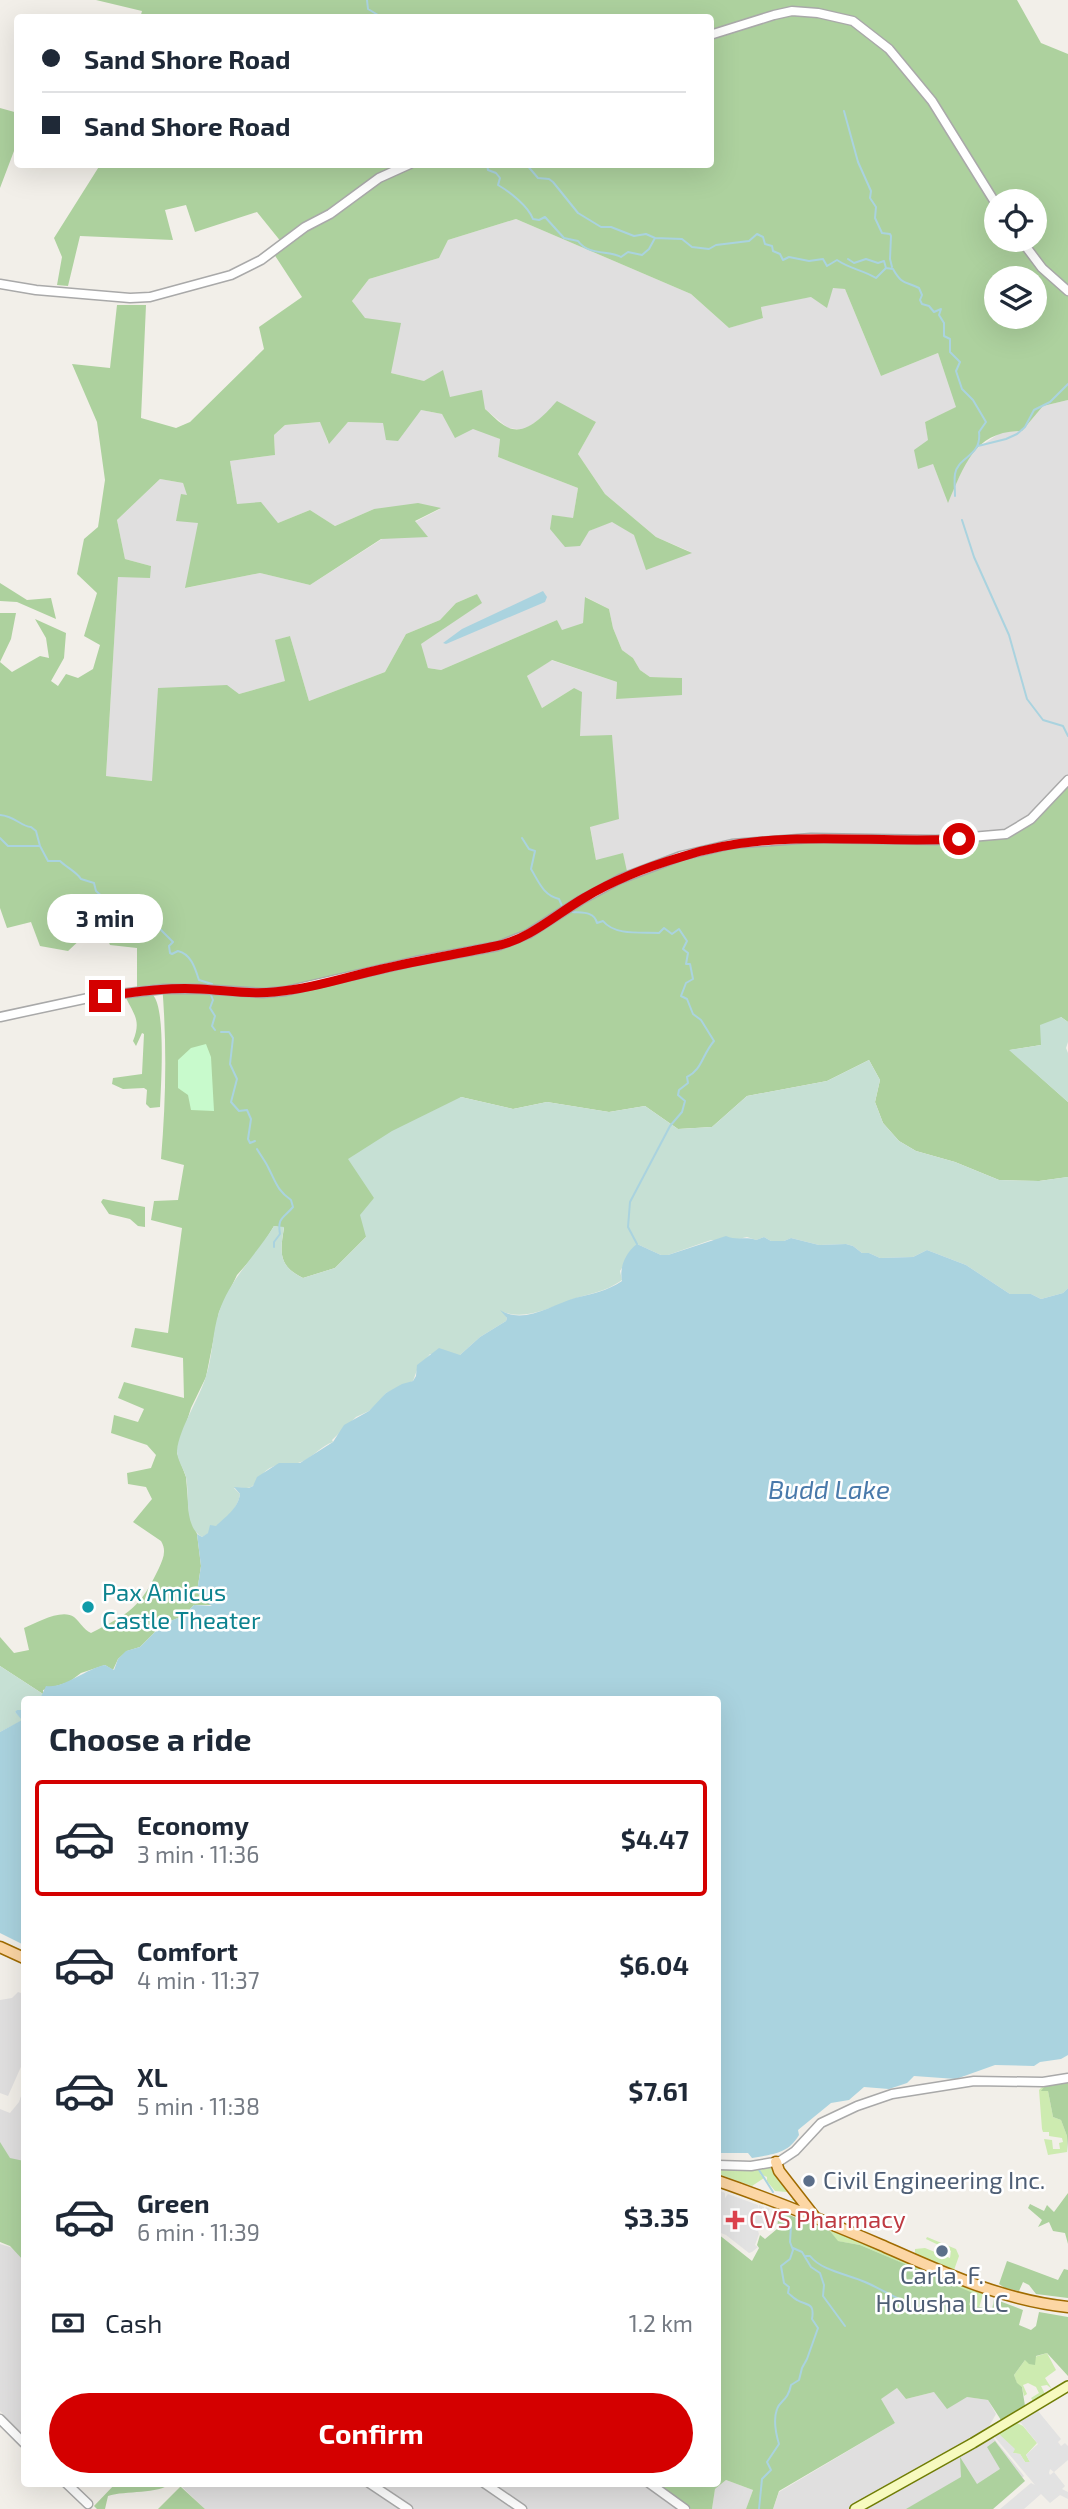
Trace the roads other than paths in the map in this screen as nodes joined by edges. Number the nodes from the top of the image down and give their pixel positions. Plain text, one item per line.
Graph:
1 (714, 34) edge
2 (401, 168) edge
3 (987, 189) edge
4 (1030, 252) edge
5 (0, 284) edge
6 (1068, 291) edge
7 (1068, 780) edge
8 (0, 1017) edge
9 (0, 1947) edge
10 (21, 1957) edge
11 (1068, 2078) edge
12 (776, 2162) junction
13 (721, 2165) edge
14 (721, 2182) edge
15 (814, 2217) junction
16 (1065, 2308) edge
17 (1068, 2386) edge
18 (0, 2419) edge
19 (21, 2440) edge
20 (70, 2487) edge
21 (375, 2487) edge
22 (490, 2487) edge
23 (655, 2487) edge
24 (88, 2504) dead end
25 (408, 2509) edge
26 (522, 2509) edge
27 (685, 2509) edge
28 (855, 2509) edge

1 - 3 street
2 - 5 street
4 - 6 street
7 - 8 street
9 - 10 main road
11 - 12 street
12 - 13 street
12 - 15 main road
14 - 15 main road
15 - 16 main road
17 - 28 main road
18 - 19 street
20 - 24 street
21 - 25 street
22 - 26 street
23 - 27 street

